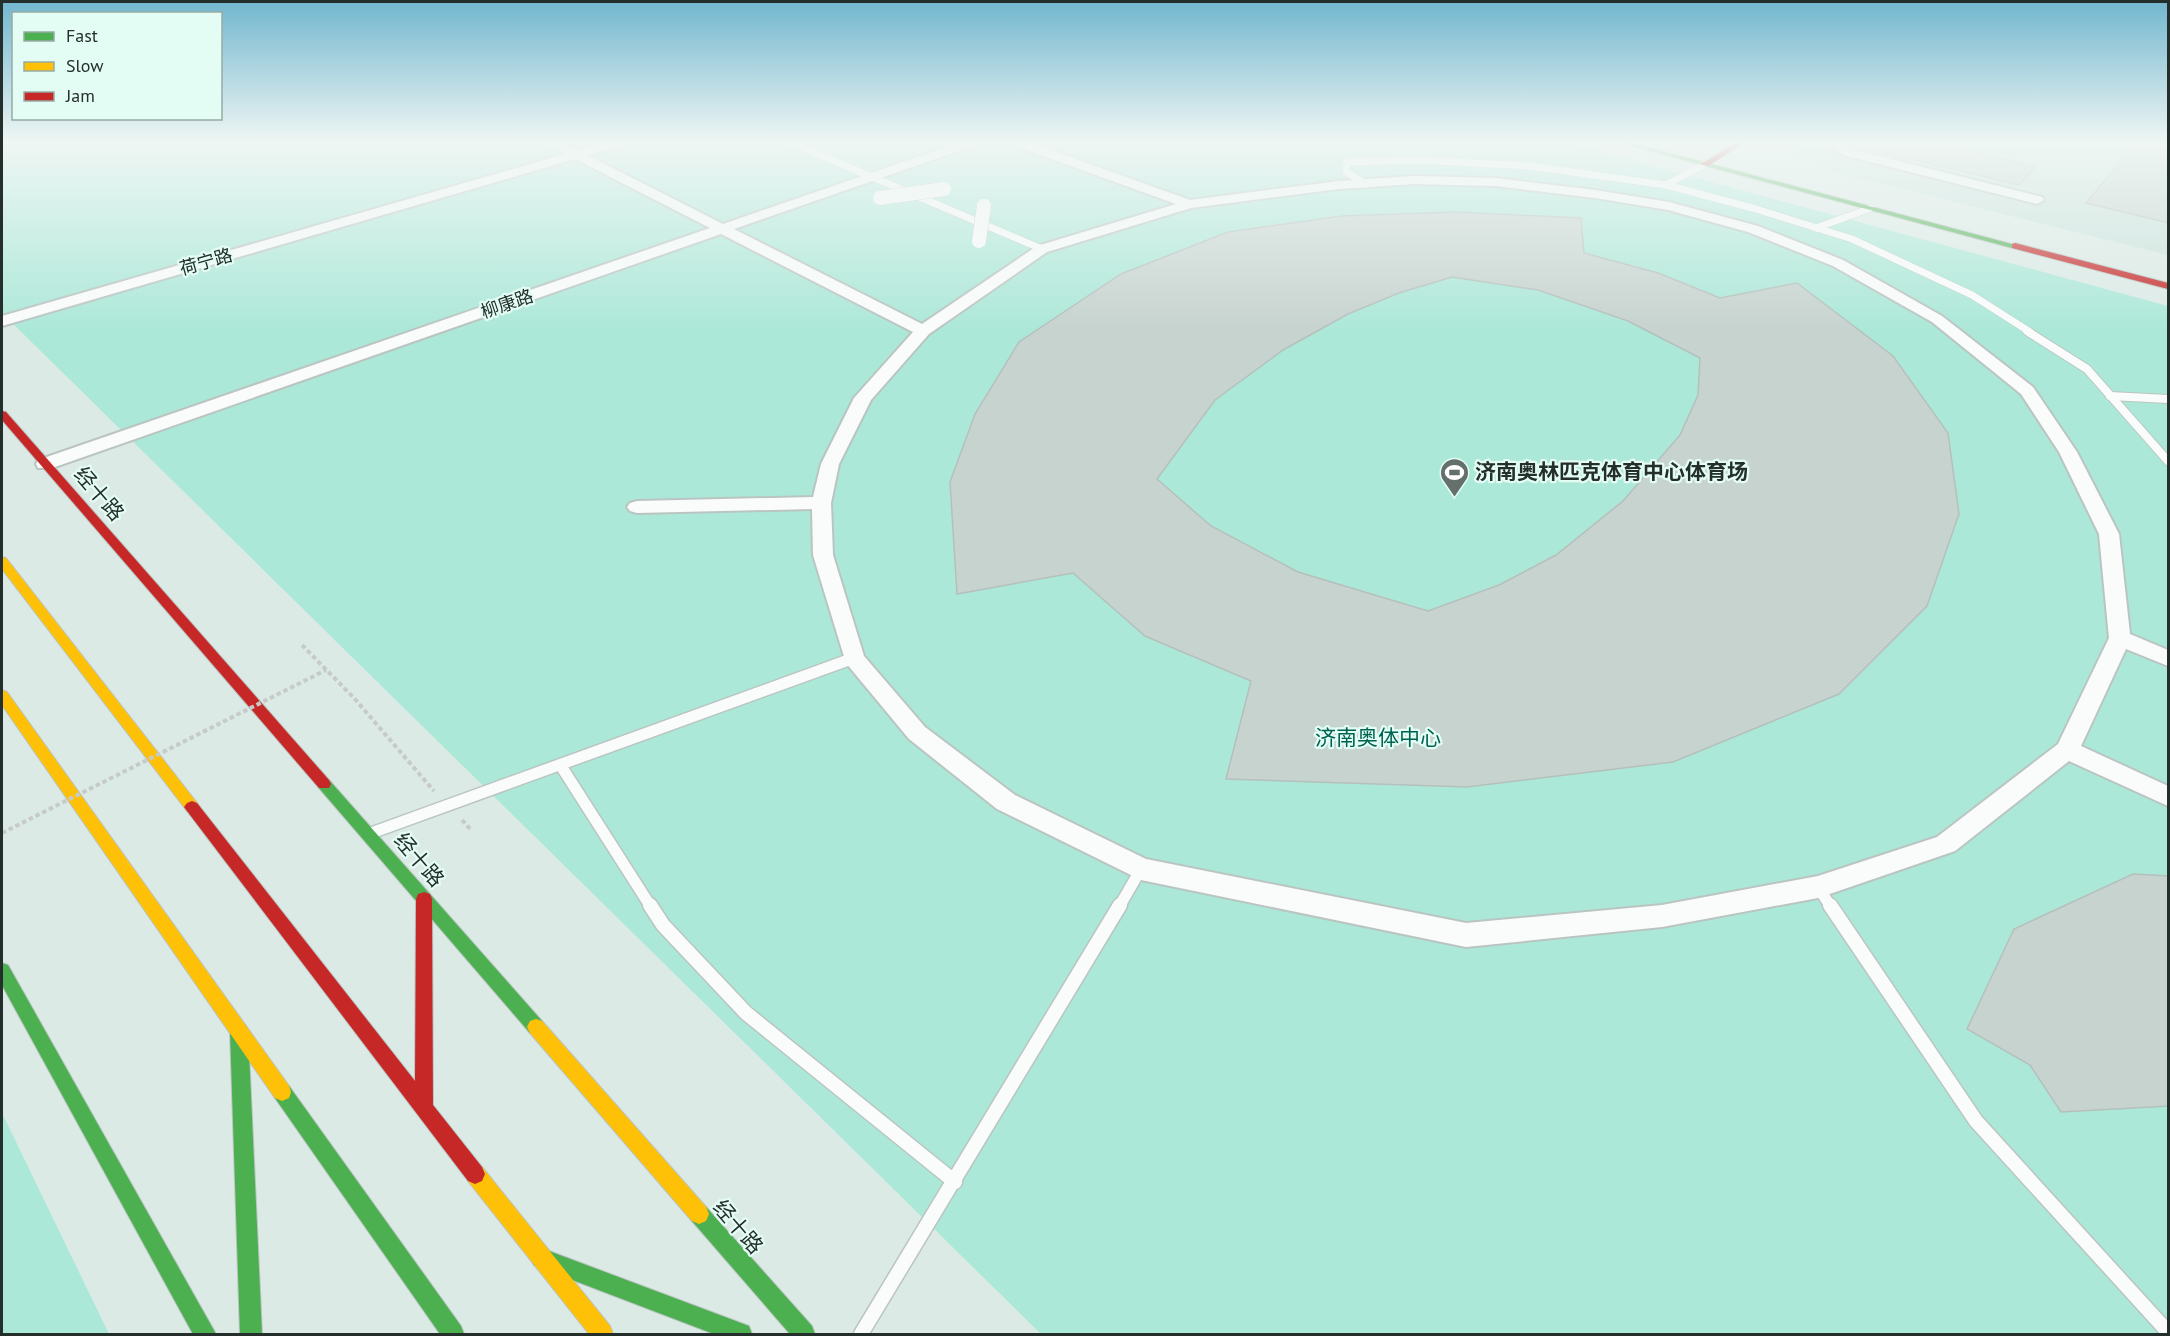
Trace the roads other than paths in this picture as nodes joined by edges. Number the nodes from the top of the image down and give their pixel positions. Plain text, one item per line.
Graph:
1 (402, 205) edge
2 (675, 205) edge
3 (790, 205) edge
4 (939, 205) edge
5 (984, 205) edge
6 (1186, 205) edge
7 (1665, 205) edge
8 (1737, 205) edge
9 (1861, 205) edge
10 (1871, 208) junction
11 (1816, 228) junction
12 (722, 229) junction
13 (979, 241) dead end
14 (1042, 249) junction
15 (2169, 286) edge
16 (2, 321) edge
17 (923, 331) junction
18 (2110, 396) junction
19 (2169, 399) edge
20 (2, 414) edge
21 (2169, 461) edge
22 (45, 464) junction
23 (822, 503) junction
24 (637, 507) dead end
25 (2, 561) edge
26 (2120, 639) junction
27 (854, 658) junction
28 (2169, 658) edge
29 (2, 695) edge
30 (2067, 750) junction
31 (561, 766) junction
32 (2169, 797) edge
33 (368, 834) junction
34 (1141, 869) junction
35 (1818, 887) junction
36 (424, 899) junction
37 (2, 970) edge
38 (239, 1031) junction
39 (424, 1109) junction
40 (955, 1182) junction
41 (539, 1257) junction
42 (2169, 1332) edge
43 (205, 1335) edge
44 (251, 1335) edge
45 (453, 1335) edge
46 (602, 1335) edge
47 (741, 1335) edge
48 (804, 1335) edge
49 (861, 1335) edge

1 - 16 street, 荷宁路
2 - 12 street
3 - 12 street, 柳康路
4 - 14 lane
5 - 13 street, bridge
6 - 14 street
7 - 26 street
8 - 11 lane
9 - 10 main road
10 - 11 lane
10 - 15 main road
11 - 18 lane
12 - 17 street
12 - 22 street, 柳康路
14 - 17 street
17 - 23 street
18 - 19 lane
18 - 21 lane
20 - 22 main road, 经十路
22 - 33 main road, 经十路
23 - 24 street
23 - 27 street
25 - 39 main road
26 - 28 street
26 - 30 street
27 - 31 lane
27 - 34 street
29 - 38 main road
30 - 32 street
30 - 35 street
31 - 33 lane
31 - 40 lane
33 - 36 main road, 经十路
34 - 35 street
34 - 40 lane
35 - 42 lane
36 - 39 main road
36 - 48 main road, 经十路
37 - 43 main road
38 - 44 main road
38 - 45 main road
39 - 41 main road
40 - 49 lane
41 - 46 main road
41 - 47 main road

